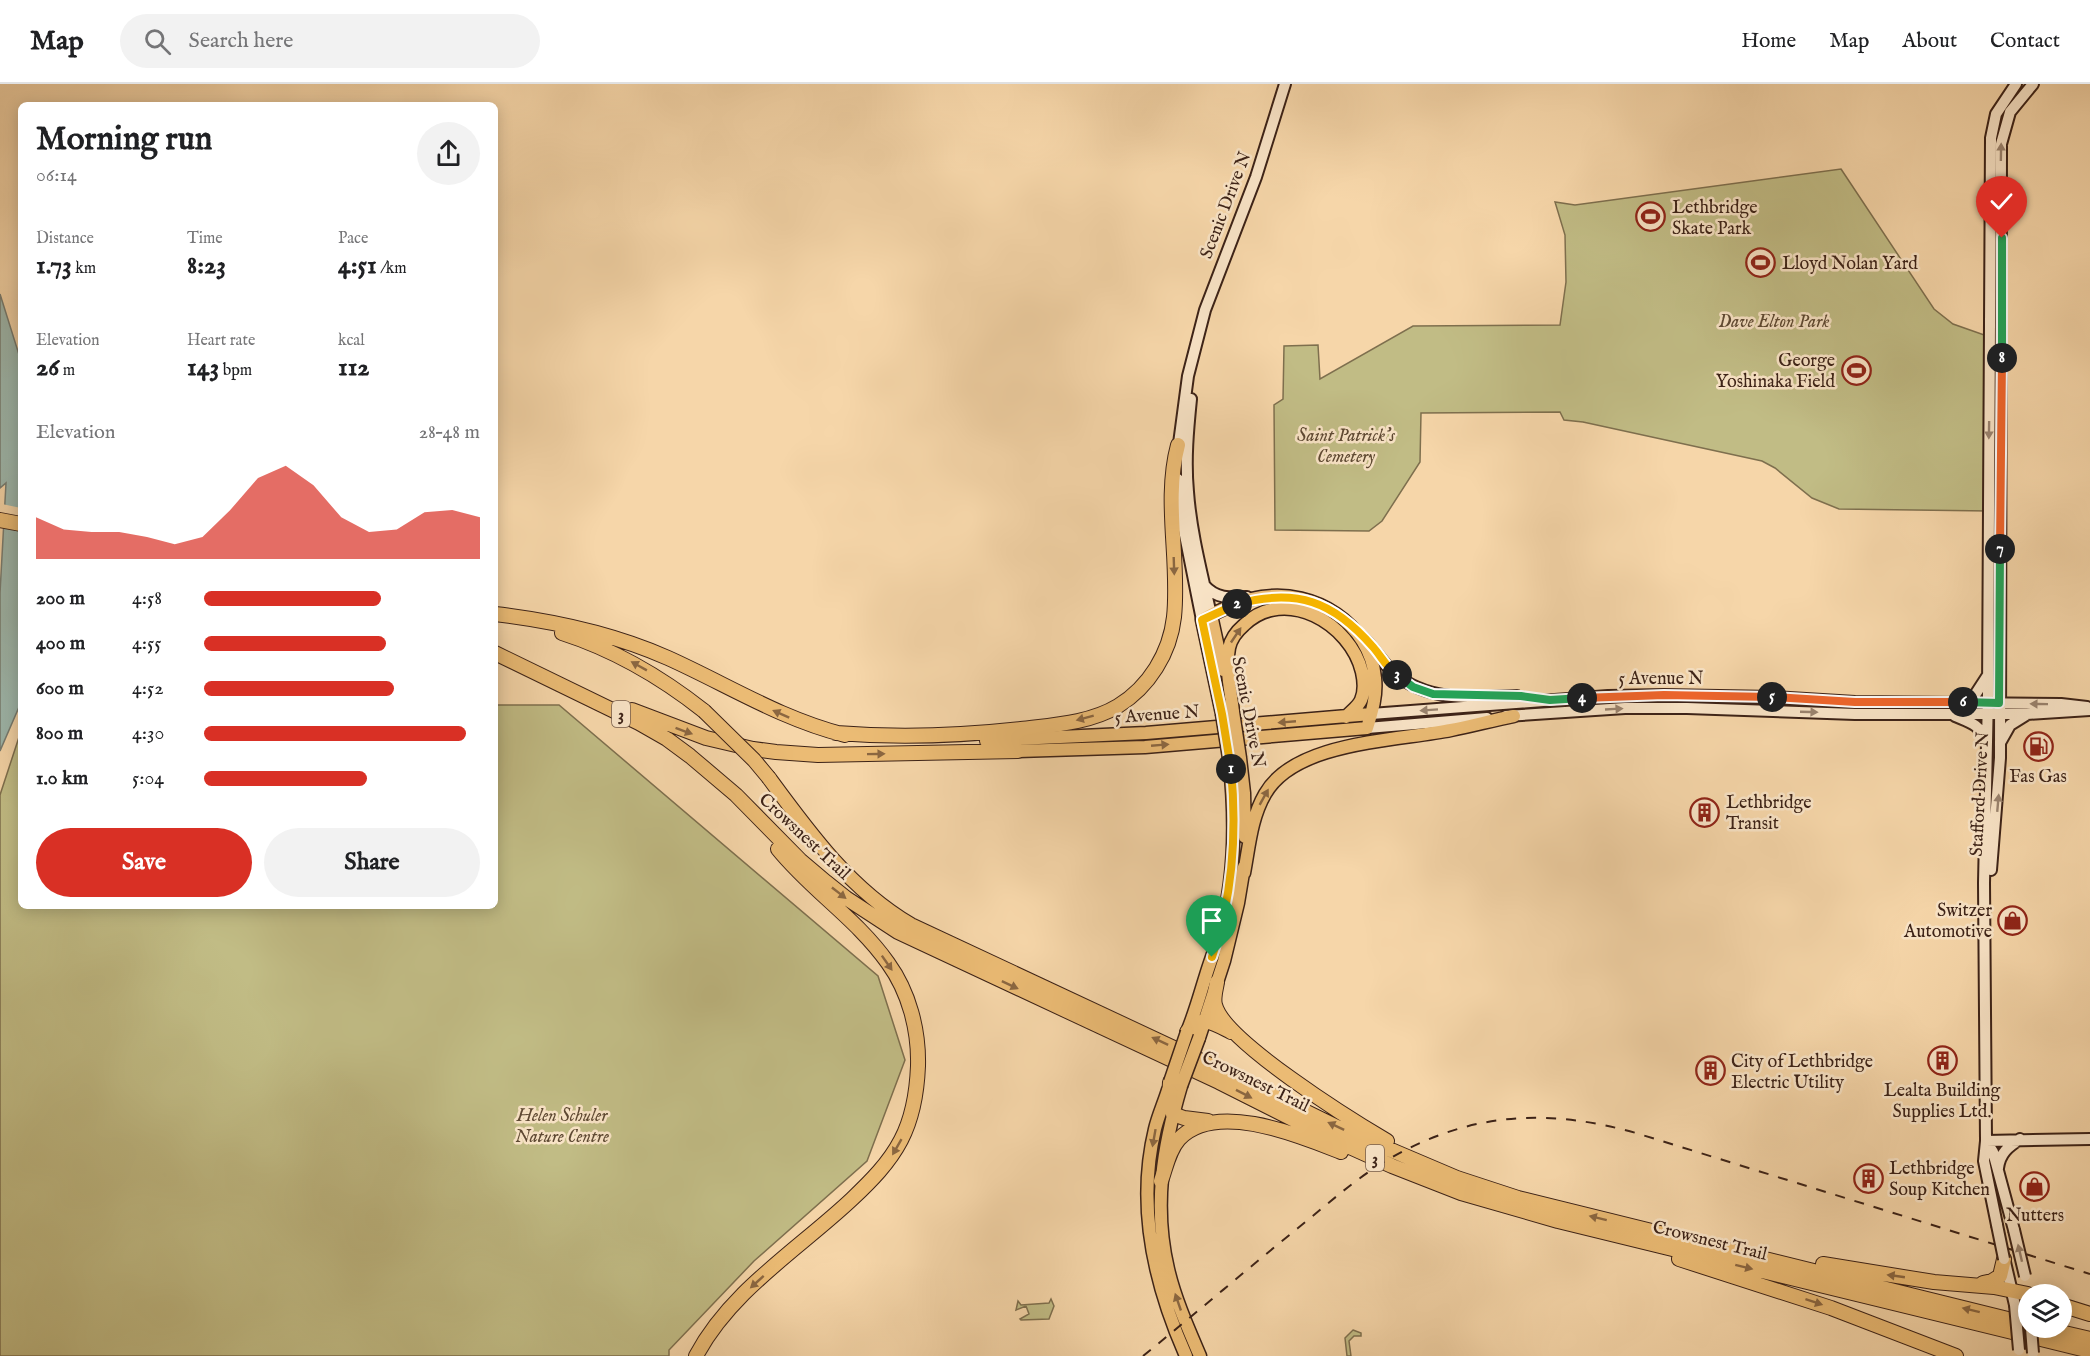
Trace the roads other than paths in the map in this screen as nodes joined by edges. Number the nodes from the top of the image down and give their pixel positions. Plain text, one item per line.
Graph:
1 (1285, 84) edge
2 (2016, 84) edge
3 (2032, 84) edge
4 (1197, 339) junction
5 (1178, 445) junction
6 (0, 511) edge
7 (18, 514) edge
8 (0, 520) edge
9 (18, 523) edge
10 (1204, 585) junction
11 (1262, 597) junction
12 (498, 615) edge
13 (498, 616) edge
14 (1206, 618) junction
15 (1357, 633) junction
16 (498, 653) edge
17 (498, 653) edge
18 (1989, 675) junction
19 (1550, 700) junction
20 (1954, 702) junction
21 (1994, 708) junction
22 (2090, 709) edge
23 (1228, 713) junction
24 (1371, 714) junction
25 (1949, 714) junction
26 (2026, 714) junction
27 (1514, 716) junction
28 (1346, 717) junction
29 (1367, 728) junction
30 (836, 733) junction
31 (1999, 744) junction
32 (1018, 745) junction
33 (1988, 750) junction
34 (1235, 758) junction
35 (736, 795) junction
36 (1244, 873) junction
37 (1986, 903) junction
38 (1217, 982) junction
39 (1205, 1021) junction
40 (1193, 1035) junction
41 (1238, 1036) junction
42 (1175, 1084) junction
43 (1173, 1114) junction
44 (1228, 1123) junction
45 (2020, 1138) junction
46 (2090, 1139) edge
47 (1986, 1141) junction
48 (1998, 1171) junction
49 (1161, 1181) junction
50 (1518, 1198) junction
51 (1558, 1221) junction
52 (1633, 1227) junction
53 (2004, 1266) junction
54 (1975, 1284) junction
55 (2026, 1284) edge
56 (2010, 1290) junction
57 (2018, 1293) edge
58 (2072, 1308) edge
59 (2090, 1314) edge
60 (2018, 1322) edge
61 (2072, 1335) edge
62 (2032, 1338) edge
63 (2090, 1339) edge
64 (2090, 1351) edge
65 (2019, 1353) edge
66 (2033, 1355) edge
67 (696, 1356) edge
68 (1186, 1356) edge
69 (1200, 1356) edge
70 (1956, 1356) edge

1 - 4 main road, Scenic Drive N
2 -> 18 main road, Stafford Drive N
21 -> 3 main road, Stafford Drive N
4 - 5 main road, Scenic Drive N
4 - 10 main road, Scenic Drive N
5 - 14 main road, Scenic Drive N
5 -> 30 highway
6 - 7 highway
8 - 9 highway
10 - 11 main road
10 - 14 main road, Scenic Drive N
11 - 14 main road
11 - 15 main road
30 -> 12 highway
50 -> 13 highway, Crowsnest Trail / 3, bridge
14 - 23 main road, Scenic Drive N
15 - 19 main road
15 - 24 main road
16 -> 32 highway
17 - 35 highway, Crowsnest Trail / 3
18 - 20 main road
18 - 21 main road, Stafford Drive N
19 - 20 main road, 5 Avenue N
19 -> 24 main road, 5 Avenue N
20 - 21 main road, 5 Avenue N
22 -> 21 main road, 5 Avenue N
21 - 25 main road, 5 Avenue N
21 - 26 main road, 5 Avenue N
21 - 31 main road, Stafford Drive N
21 - 33 main road, Stafford Drive N
22 - 26 main road, 5 Avenue N
23 -> 28 main road
23 - 34 main road, Scenic Drive N, bridge
24 - 28 main road, 5 Avenue N
24 - 29 main road
27 -> 25 main road, 5 Avenue N
25 - 33 main road
26 - 31 main road
27 - 29 main road, 5 Avenue N
36 -> 27 main road
28 -> 32 main road, 5 Avenue N
32 -> 29 main road, 5 Avenue N
30 - 32 highway
37 -> 31 main road, Stafford Drive N
33 - 37 main road, Stafford Drive N
34 - 36 main road, Scenic Drive N
34 - 40 main road, Scenic Drive N
35 -> 51 highway, Crowsnest Trail / 3
35 -> 67 highway
36 - 38 main road, Scenic Drive N
37 - 47 main road, Stafford Drive N
38 - 39 main road, Scenic Drive N
38 - 41 highway
39 - 40 highway
39 - 41 highway
40 - 42 main road, Scenic Drive N, bridge
41 - 50 highway
42 - 43 highway
42 -> 68 main road, Scenic Drive N
43 - 44 highway
43 - 49 main road
44 - 49 highway
44 - 51 highway
45 - 46 main road
45 - 47 main road
45 - 48 main road
47 - 48 main road, Stafford Drive N
47 - 53 main road, Stafford Drive N, bridge
55 -> 48 main road, Stafford Drive N, bridge
69 -> 49 main road
52 -> 50 highway, Crowsnest Trail / 3
51 -> 64 highway, Crowsnest Trail / 3
51 -> 70 highway
54 -> 52 highway
60 -> 52 highway, Crowsnest Trail / 3
53 - 54 highway
53 - 56 main road, Stafford Drive N
54 - 56 highway
56 - 57 highway
56 - 65 main road, Stafford Drive N, bridge
58 - 59 highway
61 - 63 highway
62 - 66 main road, bridge

